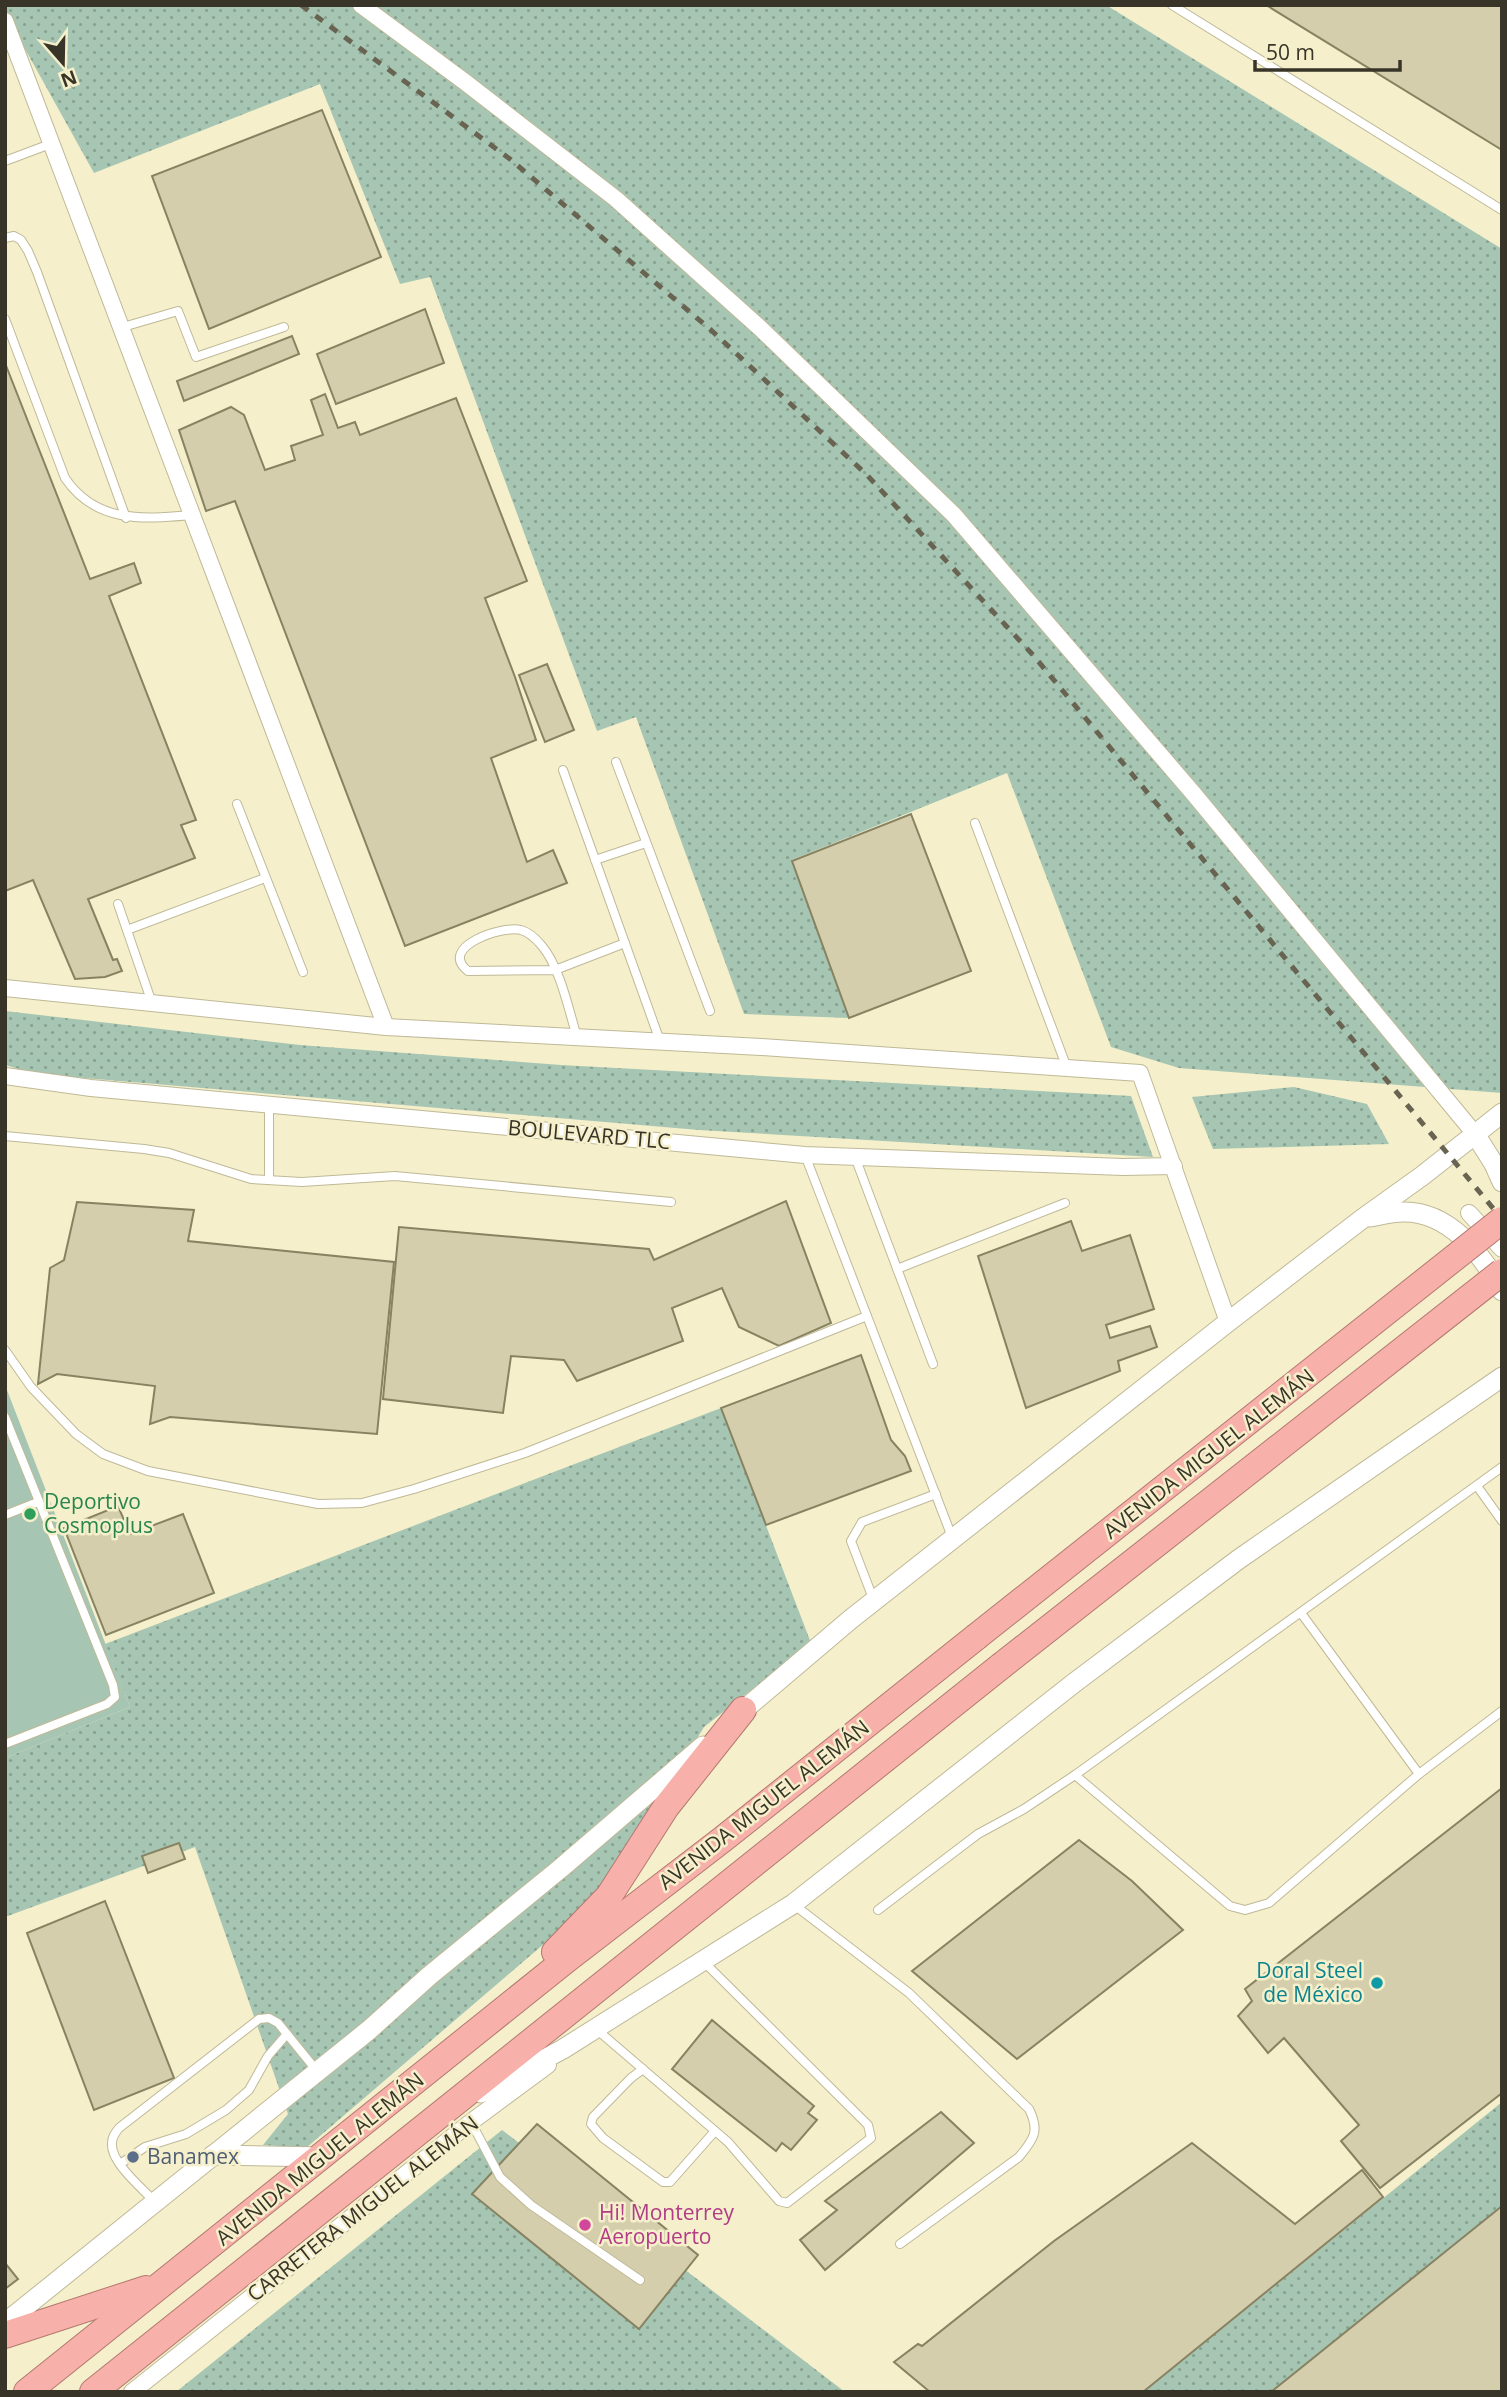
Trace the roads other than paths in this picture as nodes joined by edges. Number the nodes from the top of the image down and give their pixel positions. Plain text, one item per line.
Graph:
1 (361, 5) edge
2 (1172, 5) edge
3 (5, 21) edge
4 (53, 143) junction
5 (5, 161) edge
6 (1502, 210) edge
7 (5, 238) edge
8 (5, 319) edge
9 (123, 327) junction
10 (285, 327) dead end
11 (193, 515) junction
12 (126, 518) junction
13 (615, 762) dead end
14 (563, 770) dead end
15 (237, 804) dead end
16 (975, 823) dead end
17 (646, 842) junction
18 (595, 860) junction
19 (265, 878) junction
20 (118, 904) dead end
21 (127, 930) junction
22 (625, 943) junction
23 (555, 970) junction
24 (303, 972) dead end
25 (5, 988) edge
26 (152, 1003) junction
27 (710, 1011) dead end
28 (386, 1027) junction
29 (577, 1037) junction
30 (660, 1042) junction
31 (1067, 1068) junction
32 (5, 1076) edge
33 (269, 1104) junction
34 (1502, 1113) edge
35 (1475, 1134) junction
36 (5, 1136) edge
37 (805, 1155) junction
38 (855, 1157) junction
39 (1174, 1166) junction
40 (269, 1180) junction
41 (1502, 1182) edge
42 (671, 1202) dead end
43 (1065, 1203) dead end
44 (1469, 1213) dead end
45 (1362, 1219) junction
46 (1502, 1220) edge
47 (1502, 1249) edge
48 (897, 1269) junction
49 (1502, 1272) edge
50 (1502, 1291) edge
51 (867, 1316) junction
52 (1228, 1322) junction
53 (5, 1350) edge
54 (933, 1364) dead end
55 (1498, 1376) edge
56 (5, 1417) edge
57 (1502, 1468) edge
58 (1478, 1486) junction
59 (936, 1494) junction
60 (38, 1502) junction
61 (5, 1515) edge
62 (1502, 1521) edge
63 (954, 1540) junction
64 (874, 1601) junction
65 (1301, 1613) junction
66 (743, 1710) junction
67 (1502, 1711) edge
68 (5, 1744) edge
69 (1419, 1774) junction
70 (1076, 1775) junction
71 (793, 1904) junction
72 (877, 1910) dead end
73 (704, 1962) junction
74 (596, 2029) junction
75 (287, 2034) junction
76 (643, 2069) junction
77 (317, 2071) junction
78 (393, 2101) junction
79 (433, 2121) junction
80 (471, 2122) junction
81 (715, 2132) junction
82 (213, 2155) junction
83 (323, 2157) junction
84 (120, 2164) junction
85 (155, 2202) junction
86 (900, 2245) dead end
87 (639, 2280) dead end
88 (165, 2283) junction
89 (5, 2323) edge
90 (5, 2335) edge
91 (27, 2392) edge
92 (93, 2392) edge
93 (132, 2392) edge

1 - 35 street
2 - 6 lane
3 - 4 street
4 - 5 lane
4 - 9 street
7 - 12 lane
8 - 12 lane
9 - 10 lane
9 - 11 street
11 - 12 lane
11 - 28 street
13 - 17 lane
14 - 18 lane
15 - 19 lane
16 - 31 lane
17 - 18 lane
17 - 27 lane
18 - 22 lane
19 - 21 lane
19 - 24 lane
20 - 21 lane
21 - 26 lane
22 - 23 lane
22 - 30 lane
23 - 23 lane
23 - 29 lane
25 - 26 street
26 - 28 street
28 - 29 street
29 - 30 street
30 - 31 street
31 - 39 street
32 - 33 street, BOULEVARD TLC
33 - 37 street, BOULEVARD TLC
33 - 40 lane
34 - 35 street
35 - 41 street
35 - 45 street
36 - 40 lane
37 - 38 street, BOULEVARD TLC
37 - 51 lane
38 - 39 street, BOULEVARD TLC
38 - 48 lane
39 - 52 street
40 - 42 lane
43 - 48 lane
44 - 47 street
45 - 50 street
45 - 52 street
46 - 78 highway, AVENIDA MIGUEL ALEMÁN, bridge
48 - 54 lane
49 - 79 highway, AVENIDA MIGUEL ALEMÁN, bridge
51 - 53 lane
51 - 59 lane
52 - 63 street
55 - 71 street
56 - 60 lane
57 - 58 lane
58 - 62 lane
58 - 65 lane
59 - 63 lane
59 - 64 lane
60 - 61 lane
60 - 68 lane
63 - 64 street
64 - 66 street
65 - 69 lane
65 - 70 lane
66 - 77 street
66 - 78 highway
67 - 69 lane
69 - 70 lane
70 - 72 lane
71 - 73 street
71 - 86 lane
73 - 74 street
73 - 81 lane
74 - 76 lane
74 - 79 street
74 - 80 street, CARRETERA MIGUEL ALEMÁN
75 - 77 lane
75 - 84 lane
75 - 84 lane
76 - 81 lane
76 - 81 lane
77 - 82 street
78 - 83 highway, AVENIDA MIGUEL ALEMÁN
79 - 92 highway, AVENIDA MIGUEL ALEMÁN
80 - 87 lane
80 - 93 street, CARRETERA MIGUEL ALEMÁN
82 - 83 street
82 - 85 street
83 - 88 highway, AVENIDA MIGUEL ALEMÁN
84 - 85 lane
85 - 89 street
88 - 90 highway
88 - 91 highway, AVENIDA MIGUEL ALEMÁN

